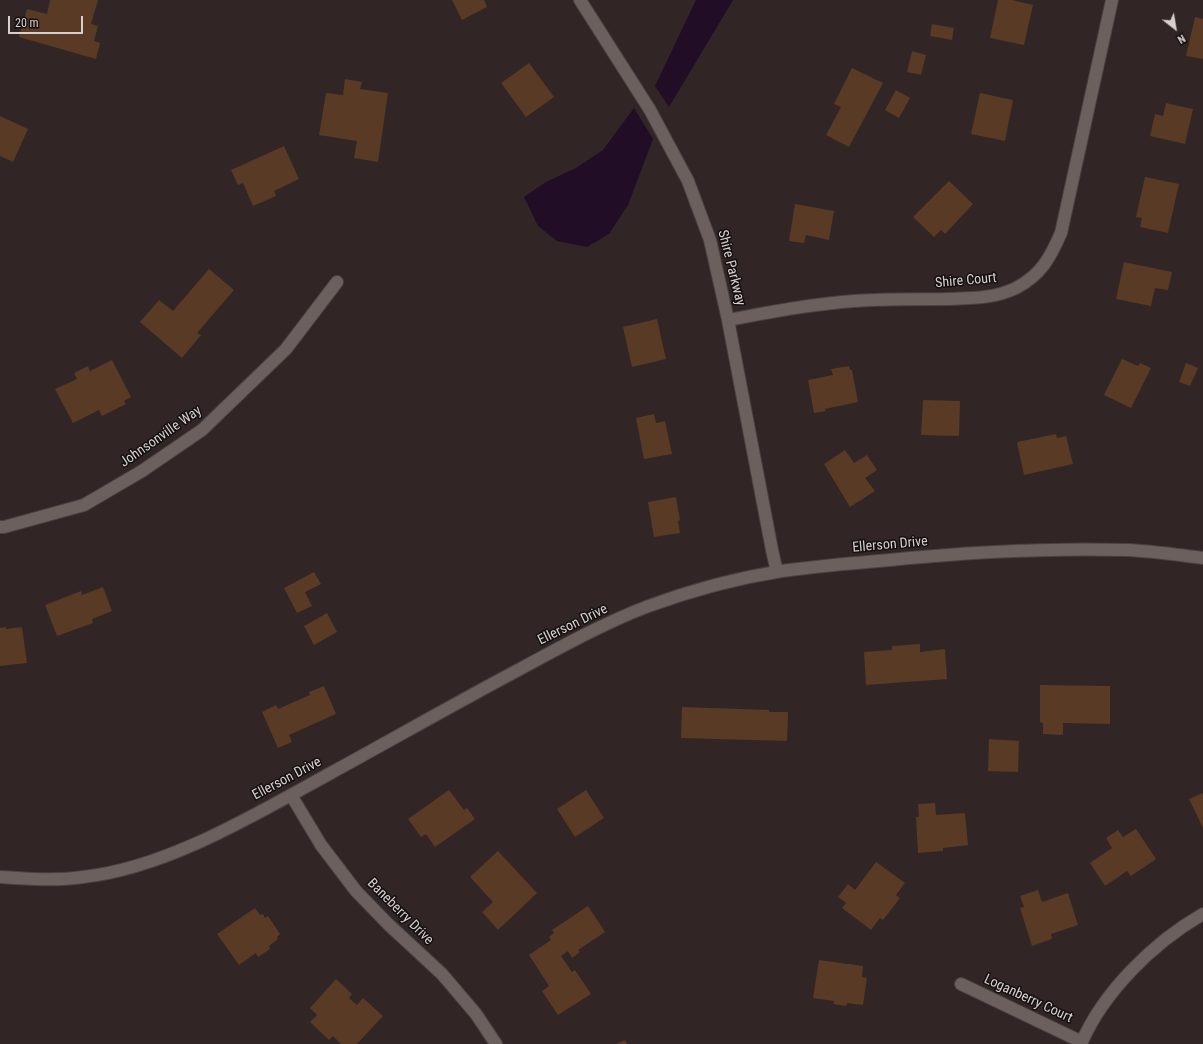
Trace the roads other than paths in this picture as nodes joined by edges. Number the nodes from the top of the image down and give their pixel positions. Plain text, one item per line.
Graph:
1 (580, 0) edge
2 (1112, 0) edge
3 (337, 282) dead end
4 (728, 320) junction
5 (0, 527) edge
6 (1203, 558) edge
7 (777, 572) junction
8 (291, 795) junction
9 (0, 877) edge
10 (1203, 914) edge
11 (961, 984) dead end
12 (1081, 1043) edge
13 (496, 1044) edge

1 - 4 street, Shire Parkway
2 - 4 street, Shire Court
3 - 5 street, Johnsonville Way
4 - 7 street, Shire Parkway
6 - 7 street, Ellerson Drive
7 - 8 street, Ellerson Drive
8 - 9 street, Ellerson Drive
8 - 13 street, Baneberry Drive
10 - 12 street
11 - 12 street, Loganberry Court

